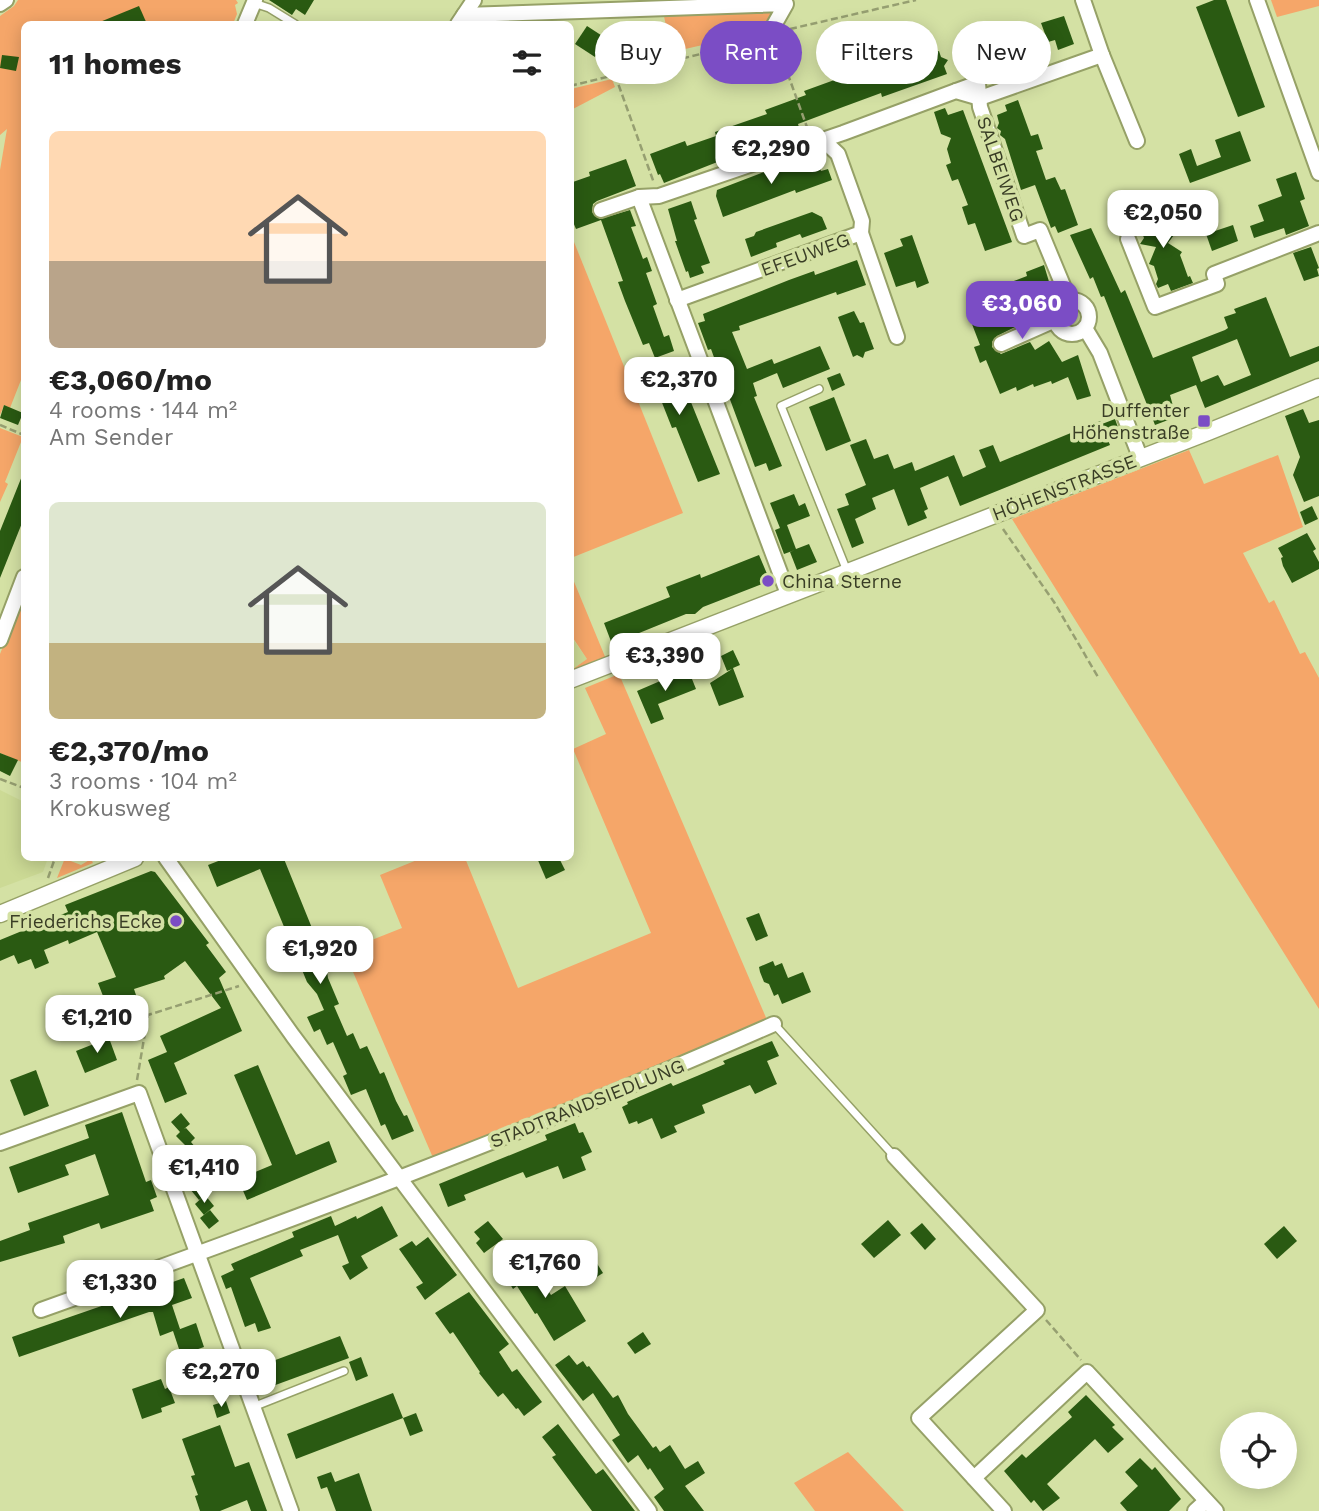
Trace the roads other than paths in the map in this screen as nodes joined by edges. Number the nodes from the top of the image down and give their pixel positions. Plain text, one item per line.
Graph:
1 (474, 0) edge
2 (1083, 0) edge
3 (1257, 0) edge
4 (255, 1) edge
5 (461, 20) edge
6 (246, 21) edge
7 (290, 21) edge
8 (776, 21) edge
9 (1096, 36) junction
10 (1102, 55) junction
11 (1072, 65) junction
12 (980, 98) junction
13 (843, 133) junction
14 (1137, 141) dead end
15 (817, 142) junction
16 (838, 154) junction
17 (1319, 173) edge
18 (639, 197) junction
19 (601, 210) dead end
20 (861, 233) junction
21 (1319, 233) edge
22 (1128, 239) dead end
23 (677, 300) junction
24 (1069, 300) junction
25 (1055, 320) junction
26 (1085, 328) junction
27 (898, 337) dead end
28 (1001, 344) dead end
29 (1319, 387) edge
30 (819, 389) dead end
31 (1140, 457) junction
32 (847, 571) junction
33 (21, 585) edge
34 (788, 594) junction
35 (0, 640) edge
36 (574, 678) edge
37 (128, 861) edge
38 (168, 861) edge
39 (0, 914) edge
40 (774, 1024) joint
41 (0, 1143) edge
42 (894, 1156) joint
43 (398, 1178) junction
44 (198, 1254) junction
45 (41, 1310) dead end
46 (344, 1371) dead end
47 (252, 1408) junction
48 (974, 1478) junction
49 (1206, 1508) edge
50 (290, 1511) edge
51 (649, 1511) edge
52 (1004, 1511) edge

1 - 5 street
2 - 9 street
3 - 17 street
4 - 6 street
4 - 7 lane
5 - 8 street
9 - 10 street
9 - 11 street
10 - 11 street
10 - 14 street
11 - 12 street
12 - 13 street
12 - 24 street, SALBEIWEG
13 - 15 street
13 - 16 street
15 - 16 street, EFEUWEG
15 - 18 street
16 - 20 street, EFEUWEG
18 - 19 street
18 - 23 street
20 - 23 street, EFEUWEG
20 - 27 street
21 - 22 street
23 - 34 street
24 - 25 street
24 - 26 street
25 - 26 street
25 - 28 street
26 - 31 street
29 - 31 street, HÖHENSTRASSE
30 - 32 lane
31 - 32 street, HÖHENSTRASSE
32 - 34 street, HÖHENSTRASSE
33 - 35 street
34 - 36 street, HÖHENSTRASSE
37 - 39 street
38 - 43 street
40 - 42 lane
40 - 43 street, STADTRANDSIEDLUNG
41 - 44 street
42 - 48 street
43 - 44 street, STADTRANDSIEDLUNG
43 - 51 street
44 - 45 street, STADTRANDSIEDLUNG
44 - 47 street
46 - 47 lane
47 - 50 street
48 - 49 street
48 - 52 street

